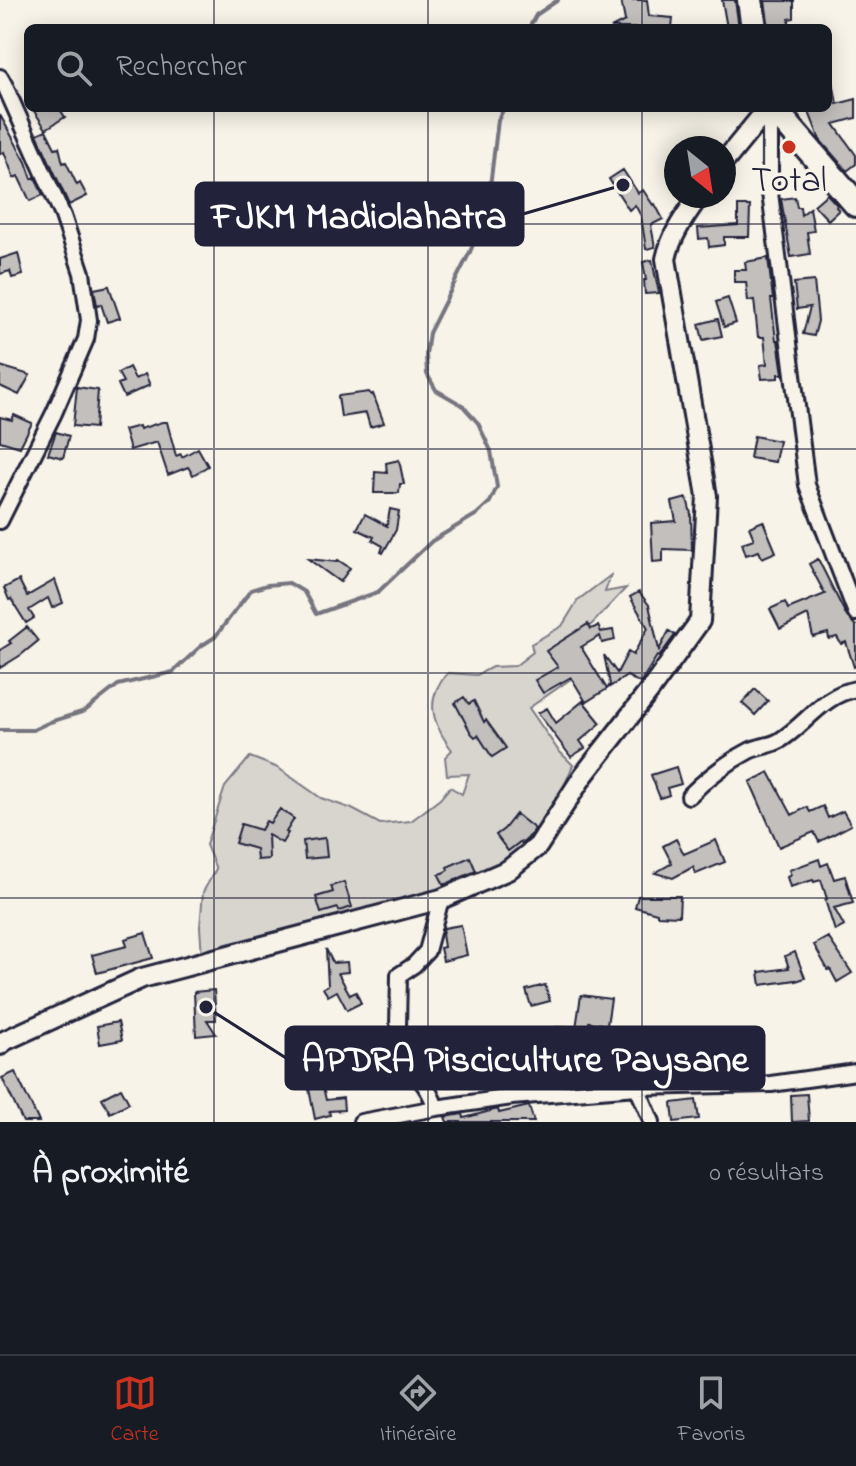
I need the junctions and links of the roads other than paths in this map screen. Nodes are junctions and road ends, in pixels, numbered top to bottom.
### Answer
1 (750, 0) edge
2 (753, 24) edge
3 (0, 77) edge
4 (767, 112) edge
5 (770, 112) edge
6 (774, 112) edge
7 (736, 148) edge
8 (856, 204) edge
9 (690, 208) edge
10 (1, 519) edge
11 (856, 613) edge
12 (856, 689) edge
13 (689, 796) dead end
14 (441, 899) junction
15 (0, 1045) edge
16 (856, 1072) edge
17 (637, 1087) junction
18 (436, 1108) junction
19 (361, 1122) edge
20 (652, 1122) edge

1 - 2 main road
3 - 10 street
4 - 7 street
5 - 11 street
6 - 8 main road
9 - 14 street
12 - 13 street
14 - 15 street
14 - 18 street
16 - 17 street
17 - 18 street
17 - 20 street
18 - 19 street

